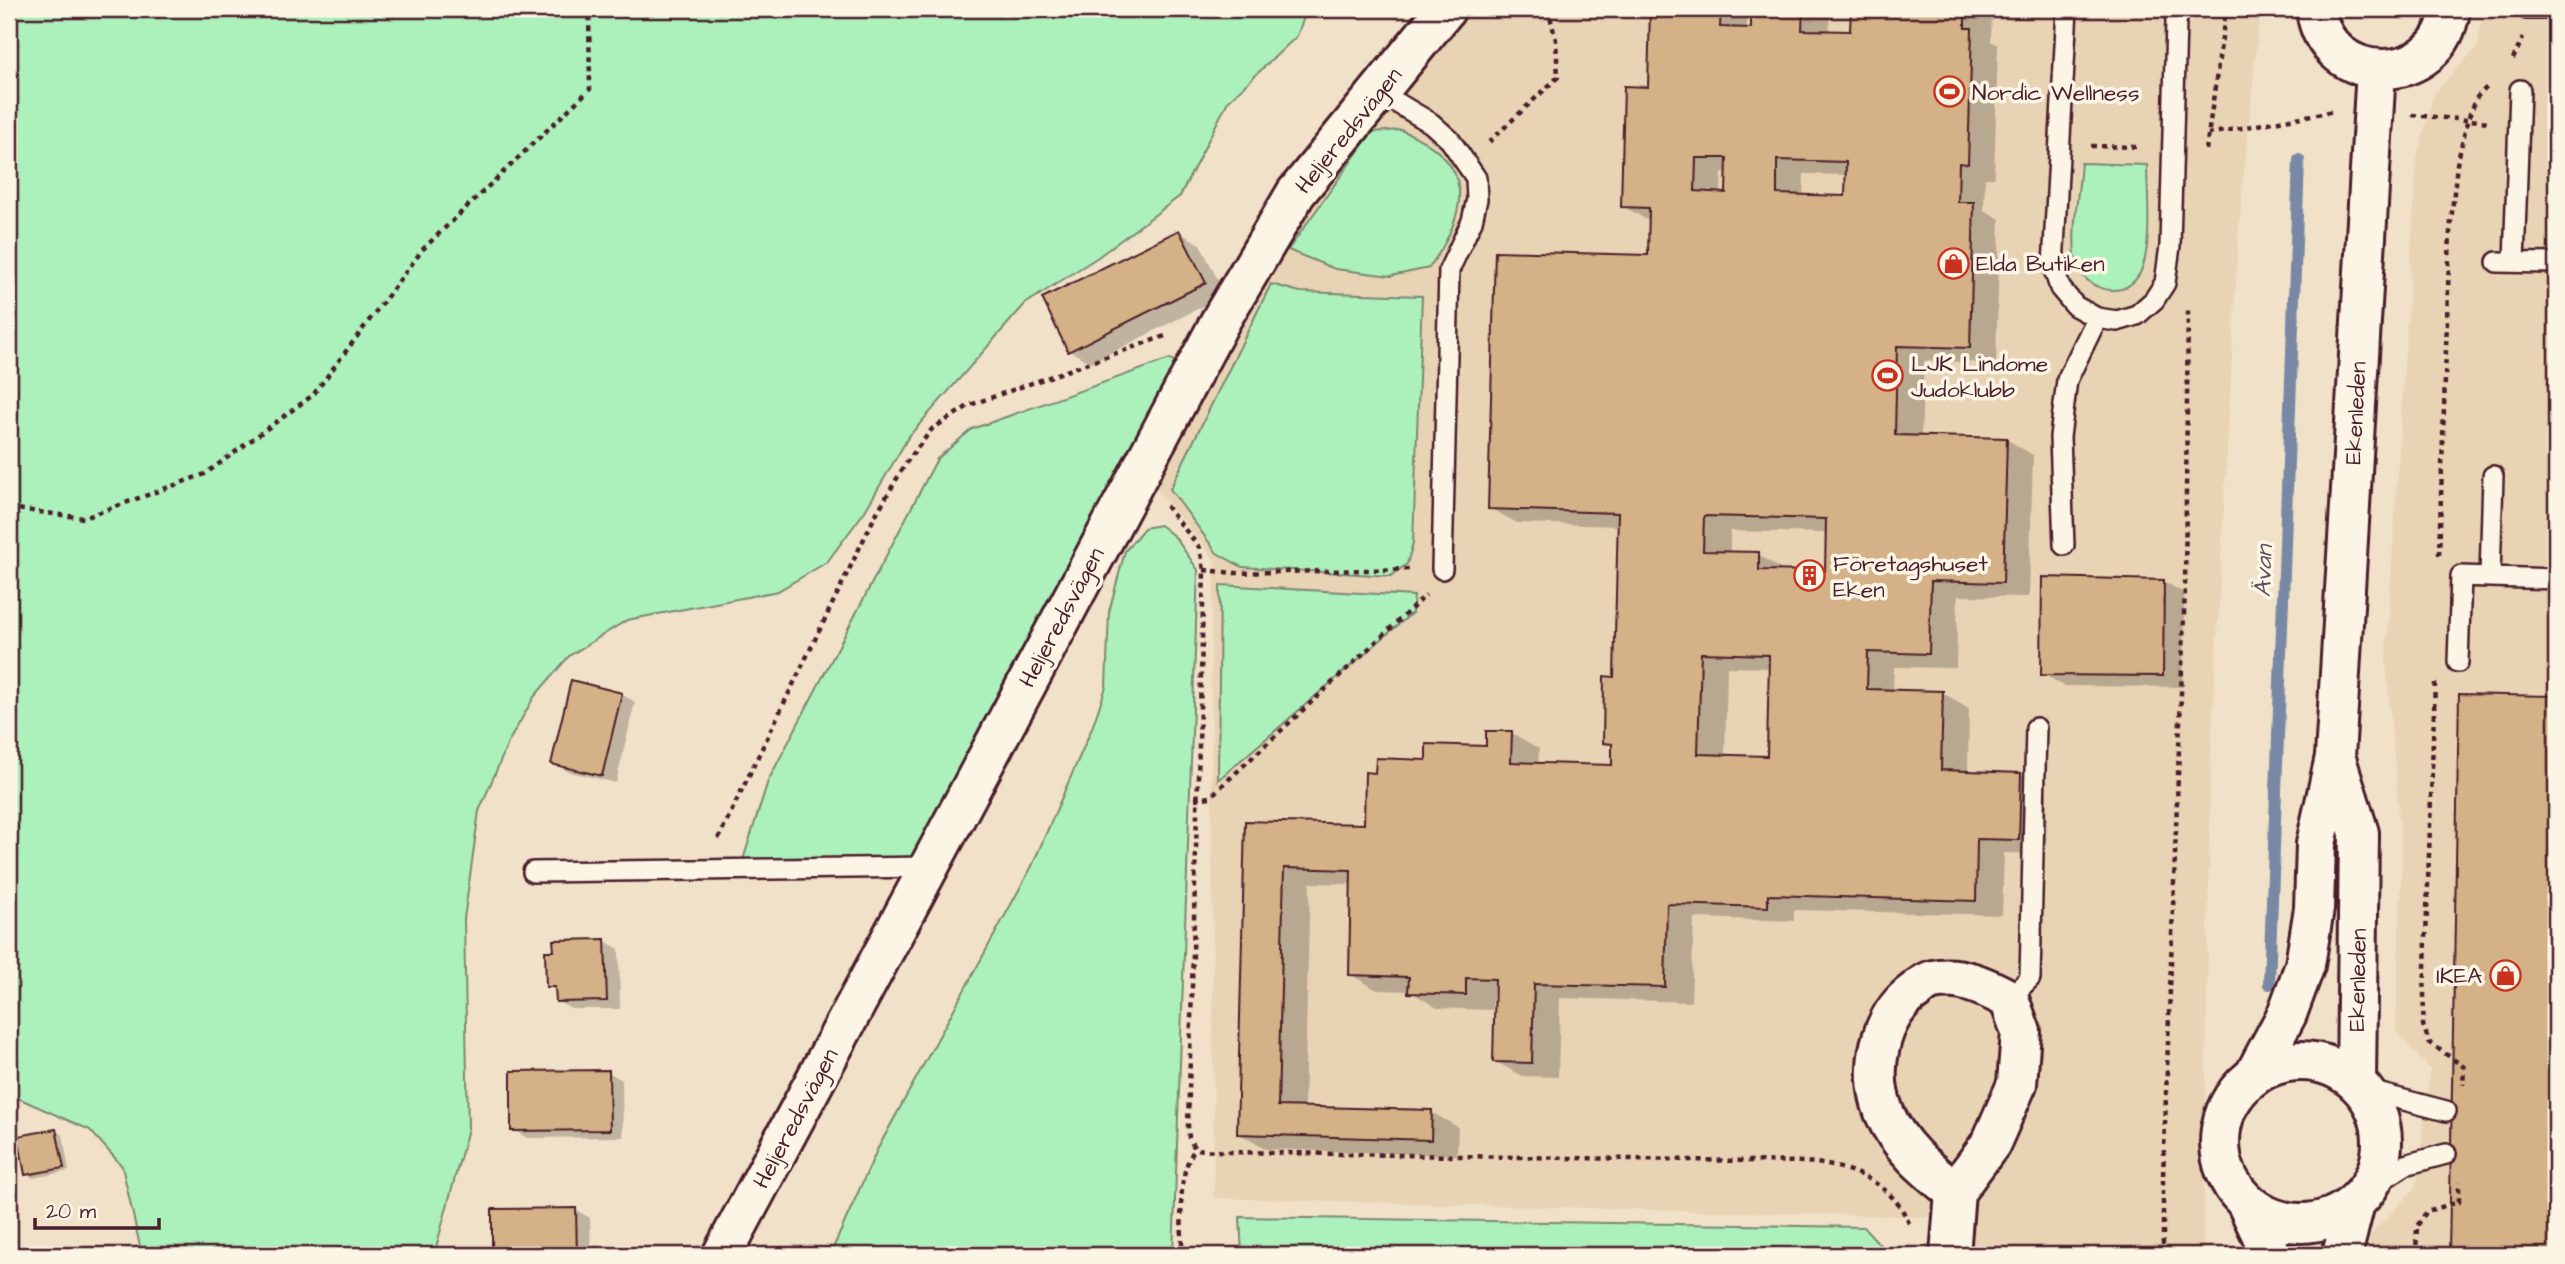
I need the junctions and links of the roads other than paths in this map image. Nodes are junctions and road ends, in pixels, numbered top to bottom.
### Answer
1 (1446, 9) edge
2 (2067, 9) edge
3 (2181, 9) edge
4 (2316, 9) edge
5 (2450, 9) edge
6 (2527, 9) edge
7 (2556, 9) edge
8 (2376, 70) junction
9 (2520, 90) dead end
10 (1377, 91) junction
11 (2556, 263) edge
12 (2097, 318) junction
13 (2493, 475) dead end
14 (2064, 545) dead end
15 (1442, 569) road end
16 (2490, 577) junction
17 (2556, 579) edge
18 (2458, 662) dead end
19 (2036, 728) dead end
20 (2335, 757) junction
21 (929, 867) junction
22 (533, 872) dead end
23 (2009, 999) junction
24 (2254, 1076) junction
25 (2359, 1085) junction
26 (2446, 1111) dead end
27 (2446, 1154) dead end
28 (1955, 1192) junction
29 (2361, 1196) junction
30 (2246, 1202) junction
31 (722, 1255) edge
32 (1950, 1255) edge
33 (2271, 1255) edge
34 (2342, 1255) edge

1 - 10 street, Heljeredsvägen
2 - 12 lane
3 - 12 lane
4 - 8 street
5 - 8 street
6 - 7 lane
8 - 20 street, Ekenleden
9 - 11 lane
10 - 15 lane
10 - 21 street, Heljeredsvägen
12 - 14 lane
13 - 16 lane
16 - 17 lane
16 - 18 lane
19 - 23 lane
20 - 24 street, Ekenleden
20 - 25 street, Ekenleden
21 - 22 lane
21 - 31 street, Heljeredsvägen
23 - 28 street
23 - 28 street
24 - 25 street, Ekenleden
24 - 30 street, Ekenleden
25 - 26 lane
25 - 29 street, Ekenleden
27 - 29 lane
28 - 32 street
29 - 30 street, Ekenleden
29 - 34 street, Ekenleden
30 - 33 street, Ekenleden

